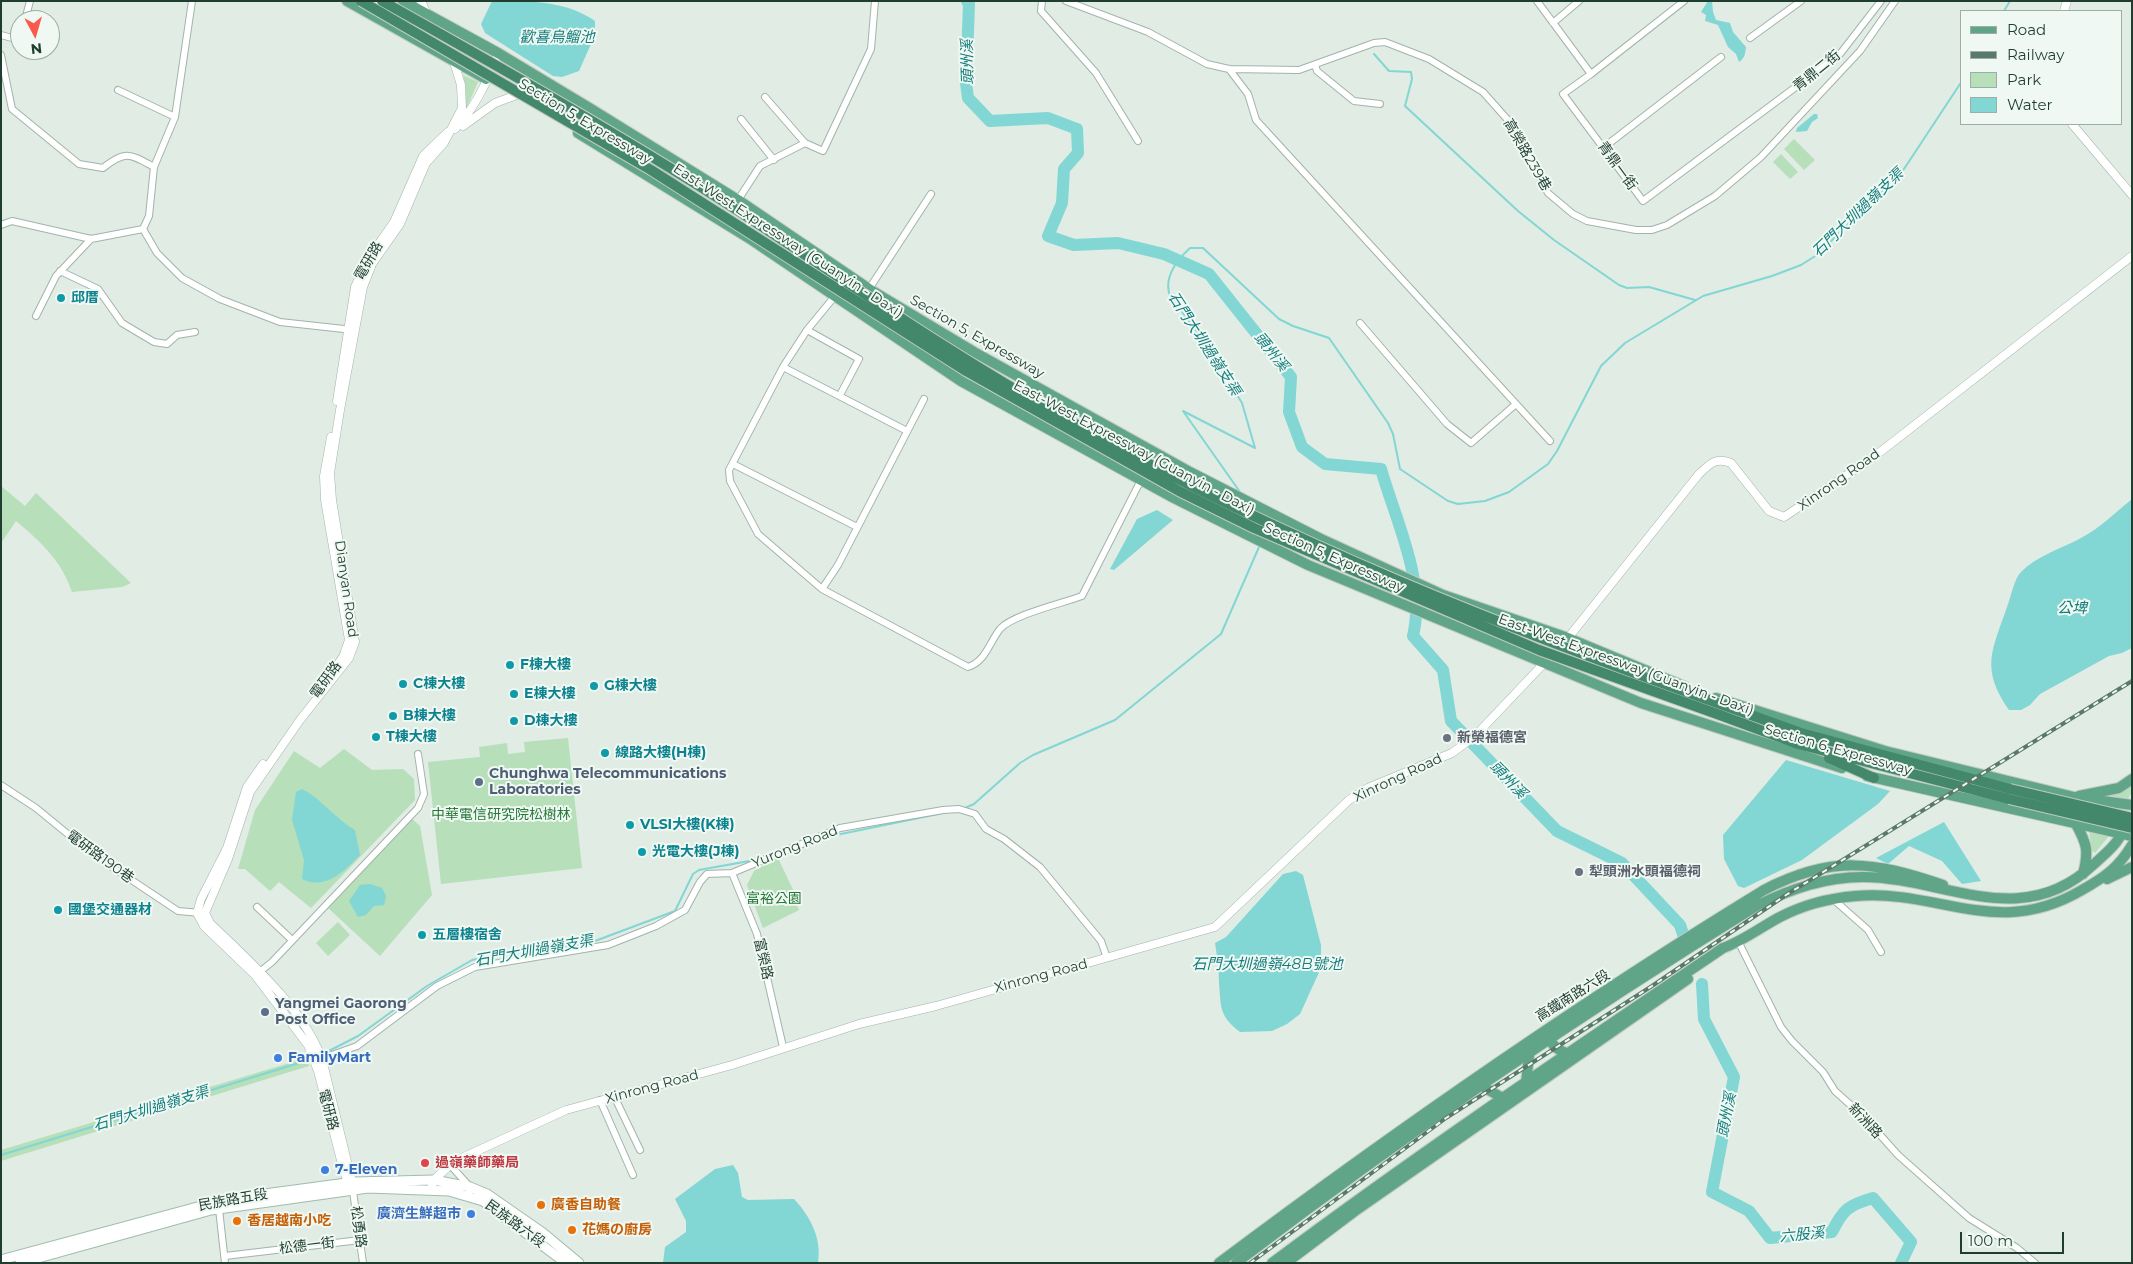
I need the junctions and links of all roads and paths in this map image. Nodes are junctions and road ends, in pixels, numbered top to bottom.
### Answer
1 (192, 1) edge
2 (347, 1) edge
3 (361, 1) edge
4 (382, 1) edge
5 (387, 1) edge
6 (403, 1) edge
7 (421, 1) edge
8 (875, 1) edge
9 (1042, 1) edge
10 (1066, 1) edge
11 (1537, 1) edge
12 (1579, 1) edge
13 (1684, 1) edge
14 (1801, 1) edge
15 (1882, 1) edge
16 (1895, 1) edge
17 (426, 12) junction
18 (379, 19) junction
19 (1553, 23) junction
20 (1750, 38) dead end
21 (498, 53) junction
22 (1, 55) edge
23 (1721, 57) dead end
24 (454, 62) junction
25 (1314, 64) junction
26 (1228, 69) junction
27 (1591, 74) junction
28 (488, 80) junction
29 (118, 90) dead end
30 (514, 96) junction
31 (766, 97) dead end
32 (1780, 100) joint
33 (1380, 104) dead end
34 (175, 118) junction
35 (741, 119) dead end
36 (2073, 125) edge
37 (453, 127) junction
38 (449, 135) junction
39 (1138, 141) dead end
40 (805, 143) junction
41 (1603, 148) junction
42 (774, 160) junction
43 (154, 167) junction
44 (931, 194) dead end
45 (2132, 196) edge
46 (738, 200) junction
47 (1, 225) edge
48 (143, 229) junction
49 (91, 239) junction
50 (2132, 256) edge
51 (60, 271) junction
52 (868, 289) junction
53 (836, 296) junction
54 (36, 316) dead end
55 (1360, 323) dead end
56 (352, 330) junction
57 (807, 330) junction
58 (195, 332) dead end
59 (783, 367) junction
60 (840, 395) junction
61 (924, 399) dead end
62 (1516, 404) junction
63 (907, 431) junction
64 (1550, 441) dead end
65 (733, 464) junction
66 (1141, 480) junction
67 (858, 527) junction
68 (822, 589) junction
69 (1568, 638) junction
70 (1546, 662) junction
71 (1722, 710) junction
72 (1800, 733) junction
73 (1798, 744) junction
74 (1885, 750) junction
75 (418, 754) dead end
76 (1874, 778) junction
77 (2132, 779) edge
78 (1, 785) edge
79 (2010, 794) junction
80 (2074, 797) junction
81 (2132, 807) edge
82 (2132, 818) edge
83 (2076, 824) junction
84 (2132, 828) edge
85 (2127, 835) edge
86 (2132, 845) edge
87 (2132, 867) edge
88 (732, 873) junction
89 (2083, 874) junction
90 (2073, 896) junction
91 (1979, 897) junction
92 (1833, 899) junction
93 (257, 907) dead end
94 (201, 913) junction
95 (292, 940) junction
96 (1736, 943) junction
97 (1881, 952) dead end
98 (1107, 958) junction
99 (258, 973) junction
100 (1550, 1037) junction
101 (1532, 1038) junction
102 (783, 1047) junction
103 (1529, 1051) junction
104 (1566, 1053) junction
105 (321, 1059) junction
106 (1480, 1085) junction
107 (1525, 1086) junction
108 (614, 1096) junction
109 (600, 1100) junction
110 (1505, 1100) junction
111 (640, 1150) dead end
112 (453, 1162) junction
113 (633, 1175) dead end
114 (351, 1185) junction
115 (432, 1185) junction
116 (469, 1191) junction
117 (220, 1209) junction
118 (360, 1240) junction
119 (225, 1259) edge
120 (1, 1260) edge
121 (565, 1260) edge
122 (20, 1263) edge
123 (363, 1263) edge
124 (579, 1263) edge
125 (1219, 1263) edge
126 (1236, 1263) edge
127 (1272, 1263) edge
128 (1286, 1263) edge
129 (2035, 1263) edge

1 - 34 street
2 - 18 main road, Section 5, Expressway
3 - 71 highway, East-West Expressway (Guanyin - Daxi), bridge
4 - 71 highway, East-West Expressway (Guanyin - Daxi), bridge
5 - 18 street
6 - 17 main road, Section 5, Expressway
7 - 17 street
8 - 40 street
9 - 39 street
10 - 26 street, 高榮路239巷
11 - 19 street
12 - 19 street
13 - 27 street
14 - 20 street
15 - 32 street, 青鼎二街
16 - 25 street, 高榮路239巷
17 - 21 main road, Section 5, Expressway
18 - 24 main road, Section 5, Expressway
19 - 27 street
21 - 28 street, Dianyan Road
21 - 46 main road, Section 5, Expressway
22 - 43 street
23 - 41 street
24 - 28 main road, Section 5, Expressway
24 - 37 street, Dianyan Road
25 - 26 street, 高榮路239巷
25 - 33 street
26 - 62 street
27 - 41 street, 青鼎一街
28 - 30 main road, Section 5, Expressway
28 - 38 street, Dianyan Road
29 - 34 street
30 - 38 street
30 - 53 main road, Section 5, Expressway
31 - 40 street
32 - 41 street, 青鼎一街
34 - 43 street
35 - 42 street
36 - 45 street
37 - 38 street, Dianyan Road
37 - 56 street, 電研路
38 - 56 street, Dianyan Road
40 - 42 street
42 - 46 street
43 - 48 street
44 - 52 street
46 - 52 main road, Section 5, Expressway
47 - 49 street
48 - 49 street
48 - 56 street
49 - 51 street
50 - 69 street, Xinrong Road
51 - 54 street
51 - 58 street
52 - 69 main road, Section 5, Expressway
53 - 57 street
53 - 66 main road, Section 5, Expressway
55 - 62 street
56 - 94 street, Dianyan Road
57 - 59 street
57 - 60 street
59 - 60 street
59 - 65 street
60 - 63 street
61 - 63 street
62 - 64 street
63 - 67 street
65 - 67 street
65 - 68 street
66 - 68 street
66 - 70 main road, Section 5, Expressway
67 - 68 street
69 - 70 street, Xinrong Road
69 - 74 main road, Section 6, Expressway
70 - 76 main road, Section 6, Expressway
70 - 98 street, Xinrong Road
71 - 72 highway, East-West Expressway (Guanyin - Daxi)
71 - 73 highway, East-West Expressway (Guanyin - Daxi)
72 - 74 highway
72 - 79 highway, East-West Expressway (Guanyin - Daxi)
73 - 76 highway
73 - 79 highway, East-West Expressway (Guanyin - Daxi)
74 - 80 main road, Section 6, Expressway
75 - 95 street
76 - 83 main road, Section 6, Expressway
77 - 80 main road
78 - 94 street, 電研路190巷
79 - 82 highway, East-West Expressway (Guanyin - Daxi), bridge
79 - 84 highway, East-West Expressway (Guanyin - Daxi), bridge
80 - 81 main road, Section 6, Expressway
81 - 85 main road, 高鐵南路六段
83 - 85 main road, Section 6, Expressway
83 - 89 main road
85 - 89 main road, 高鐵南路六段
86 - 90 main road
87 - 90 main road
88 - 98 street, Yurong Road
88 - 102 street, 富榮路
88 - 105 street, Yurong Road
89 - 91 main road, 高鐵南路六段
90 - 92 main road
91 - 100 main road, 高鐵南路六段
91 - 101 main road, 高鐵南路六段
92 - 96 main road
92 - 97 street
93 - 95 street
94 - 99 street
95 - 99 street
96 - 104 main road
96 - 107 main road
96 - 129 street, 新洲路
98 - 102 street, Xinrong Road
99 - 105 street
99 - 114 street, 電研路
100 - 103 main road, 高鐵南路六段
100 - 104 main road
101 - 103 main road
101 - 125 main road, 高鐵南路六段
102 - 108 street, Xinrong Road
103 - 106 main road, 高鐵南路六段
103 - 107 main road
104 - 107 main road
105 - 114 street
106 - 110 main road
106 - 126 main road, 高鐵南路六段
107 - 110 main road
108 - 109 street, Xinrong Road
108 - 111 street
109 - 112 street, Xinrong Road
109 - 113 street
110 - 127 main road
110 - 128 main road
112 - 115 street, Xinrong Road
112 - 116 street
114 - 115 main road, 民族路五段
114 - 117 main road, 民族路五段
114 - 118 street, 松勇路
114 - 120 main road, 民族路五段
115 - 116 main road, 民族路六段
116 - 121 main road, 民族路六段
117 - 119 street
117 - 122 main road, 民族路五段
118 - 119 street, 松德一街
118 - 123 street, 松勇路
121 - 124 main road, 民族路六段

